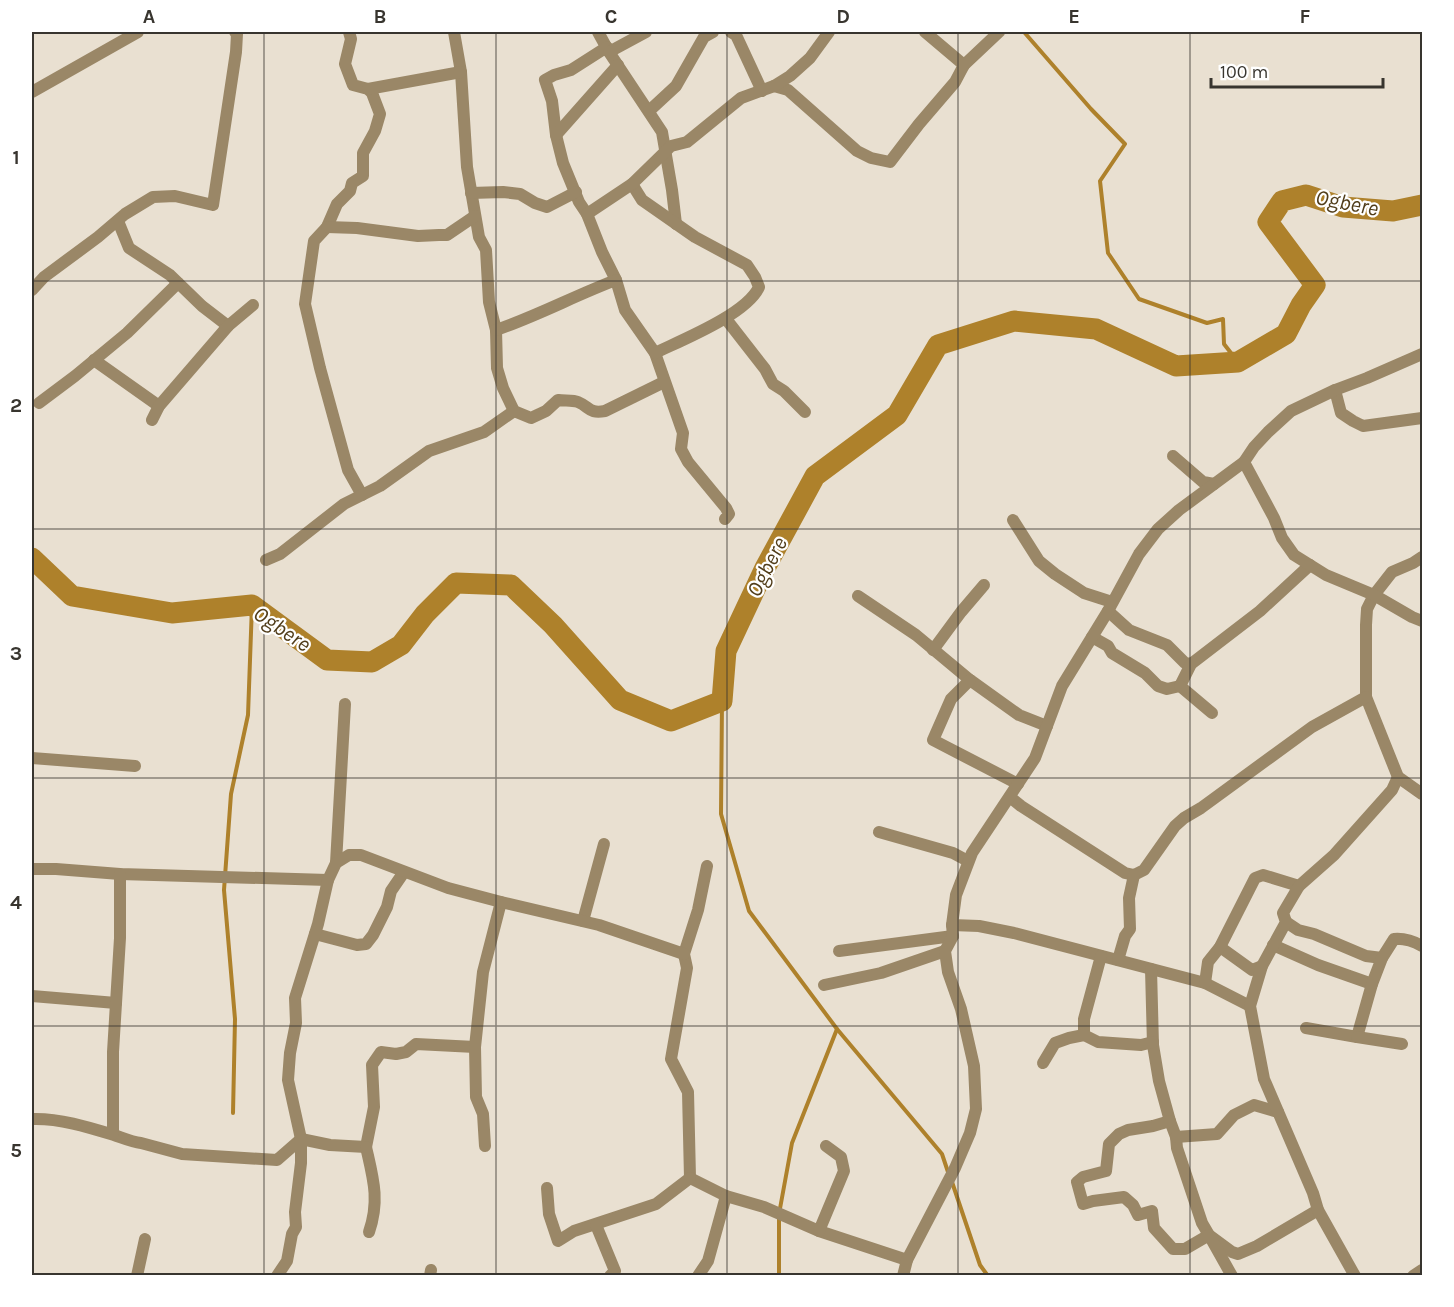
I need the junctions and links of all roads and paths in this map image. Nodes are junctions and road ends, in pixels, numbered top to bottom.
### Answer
1 (138, 32) edge
2 (238, 32) edge
3 (349, 32) edge
4 (454, 32) edge
5 (598, 32) edge
6 (646, 32) edge
7 (713, 32) edge
8 (731, 32) edge
9 (829, 32) edge
10 (925, 32) edge
11 (999, 32) edge
12 (608, 50) junction
13 (618, 65) junction
14 (964, 65) junction
15 (461, 72) junction
16 (774, 86) junction
17 (368, 89) junction
18 (762, 91) junction
19 (32, 92) edge
20 (649, 111) junction
21 (556, 135) junction
22 (666, 151) junction
23 (632, 184) junction
24 (576, 192) junction
25 (471, 193) junction
26 (588, 214) junction
27 (475, 216) junction
28 (117, 221) junction
29 (676, 224) junction
30 (327, 226) junction
31 (616, 280) junction
32 (178, 283) junction
33 (32, 290) edge
34 (253, 305) dead end
35 (726, 319) junction
36 (228, 326) junction
37 (496, 330) junction
38 (655, 353) junction
39 (1422, 354) edge
40 (94, 360) junction
41 (664, 382) junction
42 (1335, 390) junction
43 (39, 402) dead end
44 (159, 406) junction
45 (514, 411) junction
46 (805, 412) dead end
47 (1422, 418) edge
48 (152, 420) dead end
49 (1173, 456) dead end
50 (1244, 462) junction
51 (1214, 484) junction
52 (362, 495) junction
53 (725, 519) dead end
54 (1013, 520) dead end
55 (1422, 557) edge
56 (266, 560) dead end
57 (1310, 565) junction
58 (984, 585) dead end
59 (1374, 595) junction
60 (858, 596) dead end
61 (1110, 607) junction
62 (1422, 621) edge
63 (1092, 637) junction
64 (933, 650) junction
65 (1191, 664) junction
66 (970, 680) junction
67 (1180, 686) junction
68 (1366, 697) junction
69 (345, 704) dead end
70 (1212, 713) dead end
71 (1047, 726) junction
72 (32, 758) edge
73 (135, 766) dead end
74 (1402, 780) junction
75 (1018, 784) junction
76 (1422, 794) edge
77 (1010, 797) junction
78 (879, 832) dead end
79 (604, 843) dead end
80 (968, 861) junction
81 (336, 863) junction
82 (706, 866) dead end
83 (32, 869) edge
84 (404, 872) junction
85 (120, 874) junction
86 (1134, 875) junction
87 (328, 880) junction
88 (1299, 886) junction
89 (501, 902) junction
90 (1285, 917) junction
91 (583, 921) junction
92 (952, 930) junction
93 (315, 933) junction
94 (1273, 945) junction
95 (1422, 946) edge
96 (1220, 947) junction
97 (839, 951) dead end
98 (945, 951) junction
99 (684, 954) junction
100 (1101, 956) junction
101 (1382, 958) junction
102 (1118, 960) junction
103 (1262, 966) junction
104 (1151, 969) junction
105 (1205, 983) junction
106 (1372, 984) junction
107 (824, 985) dead end
108 (32, 996) edge
109 (116, 1003) junction
110 (1250, 1006) junction
111 (1306, 1028) dead end
112 (1084, 1035) junction
113 (1357, 1037) junction
114 (1153, 1042) junction
115 (1402, 1044) dead end
116 (475, 1047) junction
117 (1043, 1063) dead end
118 (1278, 1112) junction
119 (32, 1119) edge
120 (1170, 1121) junction
121 (113, 1134) junction
122 (1176, 1137) junction
123 (301, 1139) junction
124 (485, 1146) dead end
125 (826, 1146) dead end
126 (366, 1147) junction
127 (277, 1160) junction
128 (301, 1163) junction
129 (690, 1178) junction
130 (547, 1188) dead end
131 (726, 1196) junction
132 (1318, 1210) junction
133 (596, 1225) junction
134 (819, 1231) junction
135 (369, 1232) dead end
136 (1209, 1235) junction
137 (145, 1239) dead end
138 (908, 1260) junction
139 (1422, 1270) edge
140 (614, 1274) edge
141 (137, 1275) edge
142 (278, 1275) edge
143 (698, 1275) edge
144 (903, 1275) edge
145 (1232, 1275) edge
146 (1354, 1275) edge
147 (1413, 1275) edge

1 - 19 street
2 - 28 street
3 - 17 street
4 - 15 street
5 - 12 street
6 - 12 street
7 - 20 street
8 - 18 street
9 - 16 street
10 - 14 street
11 - 14 street
12 - 13 street
12 - 21 street
13 - 20 street
13 - 21 street
14 - 16 street
15 - 17 street
15 - 25 street
16 - 18 street
17 - 30 street
18 - 22 street
20 - 22 street
21 - 24 street
22 - 23 street
22 - 29 street
23 - 26 street
23 - 29 street
24 - 25 street
24 - 26 street
25 - 27 street
26 - 31 street
27 - 30 street
27 - 37 street
28 - 32 street
28 - 33 street
29 - 35 street
30 - 52 street
31 - 37 street
31 - 38 street
32 - 36 street
32 - 40 street
34 - 36 street
35 - 38 street
35 - 46 street
36 - 44 street
37 - 45 street
38 - 41 street
39 - 42 street
40 - 43 street
40 - 44 street
41 - 45 street
41 - 53 street
42 - 47 street
42 - 50 street
44 - 48 street
45 - 52 street
49 - 51 street
50 - 51 street
50 - 57 street
51 - 61 street
52 - 56 street
54 - 61 street
55 - 59 street
57 - 59 street
57 - 65 street
58 - 64 street
59 - 62 street
59 - 68 street
60 - 64 street
61 - 63 street
61 - 65 street
63 - 67 street
63 - 71 street
64 - 66 street
65 - 67 street
66 - 71 street
66 - 75 street
67 - 70 street
68 - 74 street
68 - 86 street
69 - 81 street
71 - 75 street
72 - 73 street
74 - 76 street
74 - 88 street
75 - 77 street
77 - 80 street
77 - 86 street
78 - 80 street
79 - 91 street
80 - 92 street
81 - 84 street
81 - 87 street
82 - 99 street
83 - 85 street
84 - 89 street
84 - 93 street
85 - 87 street
85 - 109 street
86 - 102 street
87 - 93 street
88 - 90 street
88 - 96 street
89 - 91 street
89 - 116 street
90 - 94 street
90 - 101 street
91 - 99 street
92 - 97 street
92 - 98 street
92 - 100 street
93 - 123 street
94 - 103 street
94 - 106 street
95 - 101 street
96 - 103 street
96 - 105 street
98 - 107 street
98 - 138 street
99 - 129 street
100 - 102 street
100 - 112 street
101 - 106 street
102 - 104 street
103 - 110 street
104 - 105 street
104 - 114 street
105 - 110 street
106 - 113 street
108 - 109 street
109 - 121 street
110 - 118 street
111 - 113 street
112 - 114 street
112 - 117 street
113 - 115 street
114 - 120 street
116 - 124 street
116 - 126 street
118 - 122 street
118 - 132 street
119 - 121 street
120 - 122 street
120 - 136 street
121 - 127 street
122 - 136 street
123 - 126 street
123 - 127 street
123 - 128 street
125 - 134 street
126 - 135 street
127 - 128 street
128 - 142 street
129 - 131 street
129 - 133 street
130 - 133 street
131 - 134 street
131 - 143 street
132 - 136 street
132 - 146 street
133 - 140 street
134 - 138 street
136 - 145 street
137 - 141 street
138 - 144 street
139 - 147 street

